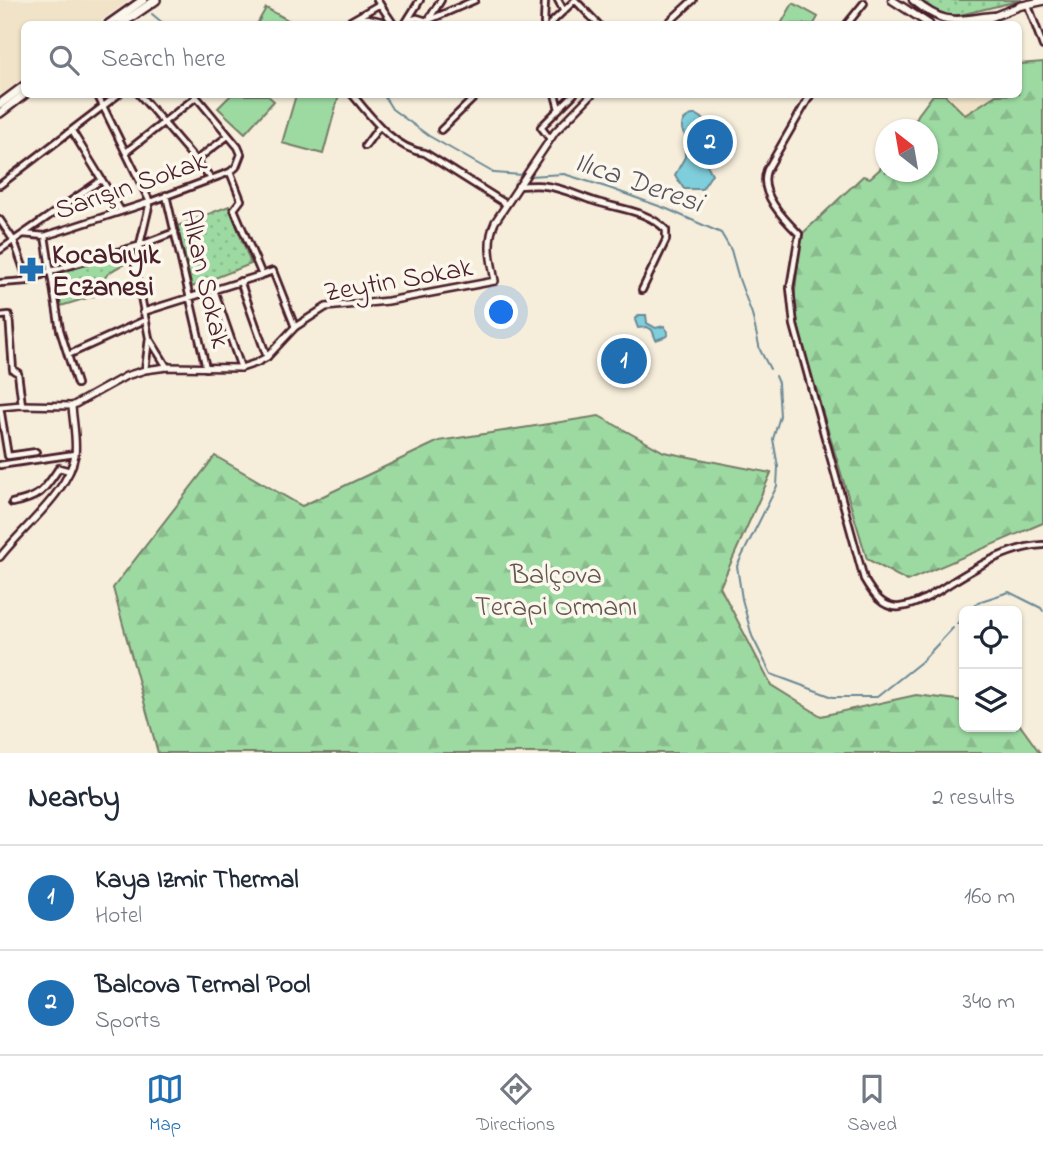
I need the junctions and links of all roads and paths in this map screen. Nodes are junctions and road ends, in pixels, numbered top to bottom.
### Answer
1 (143, 0) edge
2 (156, 0) edge
3 (420, 0) edge
4 (441, 0) edge
5 (475, 0) edge
6 (545, 0) edge
7 (558, 0) edge
8 (575, 0) edge
9 (693, 0) edge
10 (892, 0) edge
11 (914, 0) edge
12 (1043, 1) edge
13 (378, 2) edge
14 (864, 3) dead end
15 (1028, 5) junction
16 (562, 13) junction
17 (993, 16) junction
18 (354, 19) junction
19 (113, 21) edge
20 (133, 21) edge
21 (350, 21) edge
22 (366, 21) edge
23 (392, 21) edge
24 (407, 21) edge
25 (428, 21) edge
26 (431, 21) edge
27 (544, 21) edge
28 (555, 21) edge
29 (595, 21) edge
30 (670, 21) edge
31 (849, 21) edge
32 (924, 21) edge
33 (981, 21) edge
34 (1043, 46) edge
35 (21, 88) edge
36 (21, 97) edge
37 (99, 98) edge
38 (114, 98) edge
39 (142, 98) edge
40 (193, 98) edge
41 (197, 98) edge
42 (355, 98) edge
43 (474, 98) edge
44 (556, 98) edge
45 (570, 98) edge
46 (588, 98) edge
47 (809, 98) edge
48 (0, 104) edge
49 (104, 107) junction
50 (559, 109) junction
51 (0, 113) edge
52 (163, 122) junction
53 (379, 127) junction
54 (441, 130) dead end
55 (72, 131) junction
56 (228, 136) junction
57 (550, 139) junction
58 (365, 146) dead end
59 (126, 152) junction
60 (196, 160) junction
61 (230, 172) junction
62 (211, 178) junction
63 (101, 180) junction
64 (0, 185) edge
65 (519, 185) junction
66 (166, 195) junction
67 (150, 202) junction
68 (506, 204) junction
69 (121, 211) junction
70 (0, 220) edge
71 (175, 232) junction
72 (23, 234) junction
73 (45, 236) junction
74 (14, 241) junction
75 (138, 246) junction
76 (0, 250) edge
77 (51, 271) junction
78 (262, 275) junction
79 (28, 281) junction
80 (240, 281) junction
81 (0, 283) edge
82 (214, 290) junction
83 (642, 290) dead end
84 (190, 297) junction
85 (144, 312) junction
86 (0, 316) edge
87 (145, 320) junction
88 (295, 327) junction
89 (149, 338) junction
90 (68, 355) junction
91 (267, 357) junction
92 (167, 367) junction
93 (241, 368) junction
94 (206, 369) junction
95 (145, 370) junction
96 (77, 384) dead end
97 (22, 405) junction
98 (72, 406) junction
99 (0, 407) edge
100 (36, 452) dead end
101 (75, 454) junction
102 (0, 465) edge
103 (70, 471) junction
104 (12, 503) dead end
105 (1043, 545) edge
106 (0, 557) edge

1 - 19 main road
2 - 20 main road
3 - 24 street
4 - 25 street
5 - 26 street
6 - 27 street
7 - 16 street
8 - 16 street
8 - 29 street
9 - 30 street
10 - 32 main road
11 - 17 main road
12 - 15 main road
13 - 18 street
13 - 23 street
14 - 31 street
15 - 17 main road
15 - 34 street
16 - 28 street
17 - 33 main road
18 - 21 street
18 - 22 street
35 - 48 main road
36 - 51 main road
37 - 49 street
38 - 49 street
39 - 52 street
40 - 52 street
41 - 56 street
42 - 53 street
43 - 54 street
44 - 50 street
45 - 50 street
46 - 57 street
47 - 105 street
49 - 55 street
49 - 59 street
50 - 57 street
52 - 59 street
52 - 60 street
53 - 58 street
53 - 68 street
55 - 63 street
55 - 64 street
56 - 60 street
56 - 61 street
57 - 65 street
59 - 67 street
60 - 62 street
61 - 62 street, Sarışın Sokak
61 - 78 street
62 - 66 street, Sarışın Sokak
63 - 69 street
63 - 72 street
65 - 68 street
65 - 83 street
66 - 67 street, Sarışın Sokak
66 - 71 street, Alkan Sokak
67 - 69 street, Sarışın Sokak
67 - 75 street
68 - 88 street, Zeytin Sokak
69 - 73 street, Sarışın Sokak
70 - 74 street
71 - 75 street
71 - 84 street, Alkan Sokak
72 - 73 street
72 - 74 street
73 - 77 street
74 - 76 street
74 - 79 street
75 - 77 street
75 - 85 street
77 - 79 street
77 - 90 street
78 - 80 street
78 - 88 street
79 - 81 street
80 - 82 street
80 - 91 street
82 - 84 street
82 - 93 street
84 - 85 street
84 - 94 street, Alkan Sokak
85 - 87 street
86 - 97 street
87 - 89 street
87 - 90 street
88 - 91 street, Zeytin Sokak
89 - 92 street
89 - 95 street
90 - 96 street
91 - 93 street, Zeytin Sokak
92 - 94 street, Zeytin Sokak
92 - 95 street, Zeytin Sokak
93 - 94 street, Zeytin Sokak
95 - 98 street, Zeytin Sokak
97 - 98 street
97 - 99 street
98 - 101 street
99 - 100 street
101 - 102 street
101 - 103 street
103 - 104 street
103 - 106 street

